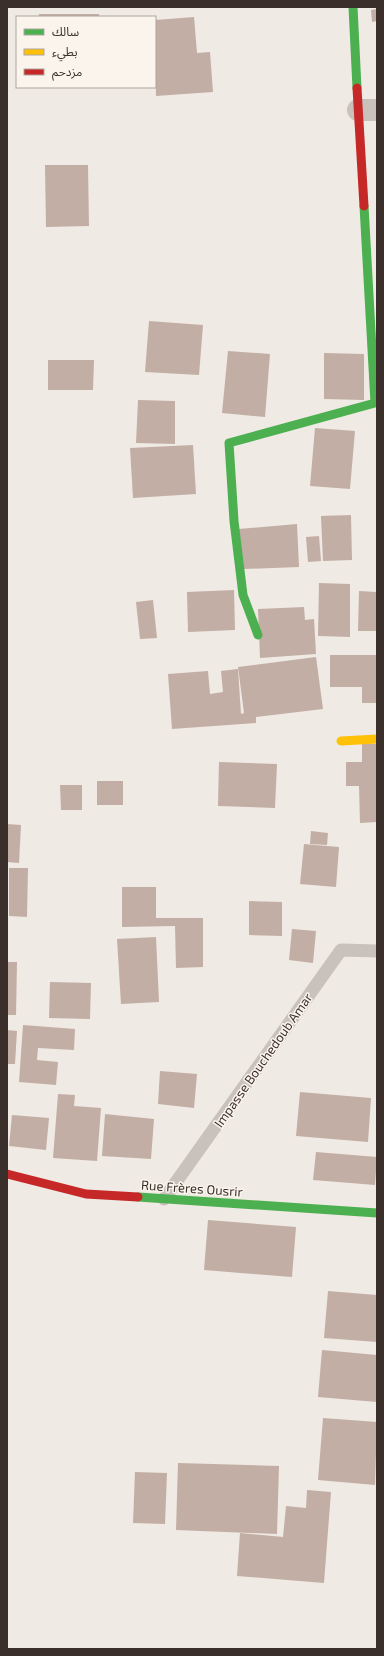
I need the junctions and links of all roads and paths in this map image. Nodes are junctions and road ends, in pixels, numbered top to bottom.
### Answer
1 (352, 7) edge
2 (368, 110) edge
3 (258, 635) dead end
4 (377, 739) edge
5 (341, 741) dead end
6 (377, 951) edge
7 (7, 1174) edge
8 (164, 1199) junction
9 (377, 1213) edge

1 - 2 street
2 - 3 street
4 - 5 street
6 - 8 lane, Impasse Bouchedoub Amar
7 - 8 street, Rue Frères Ousrir
8 - 9 street, Rue Frères Ousrir

